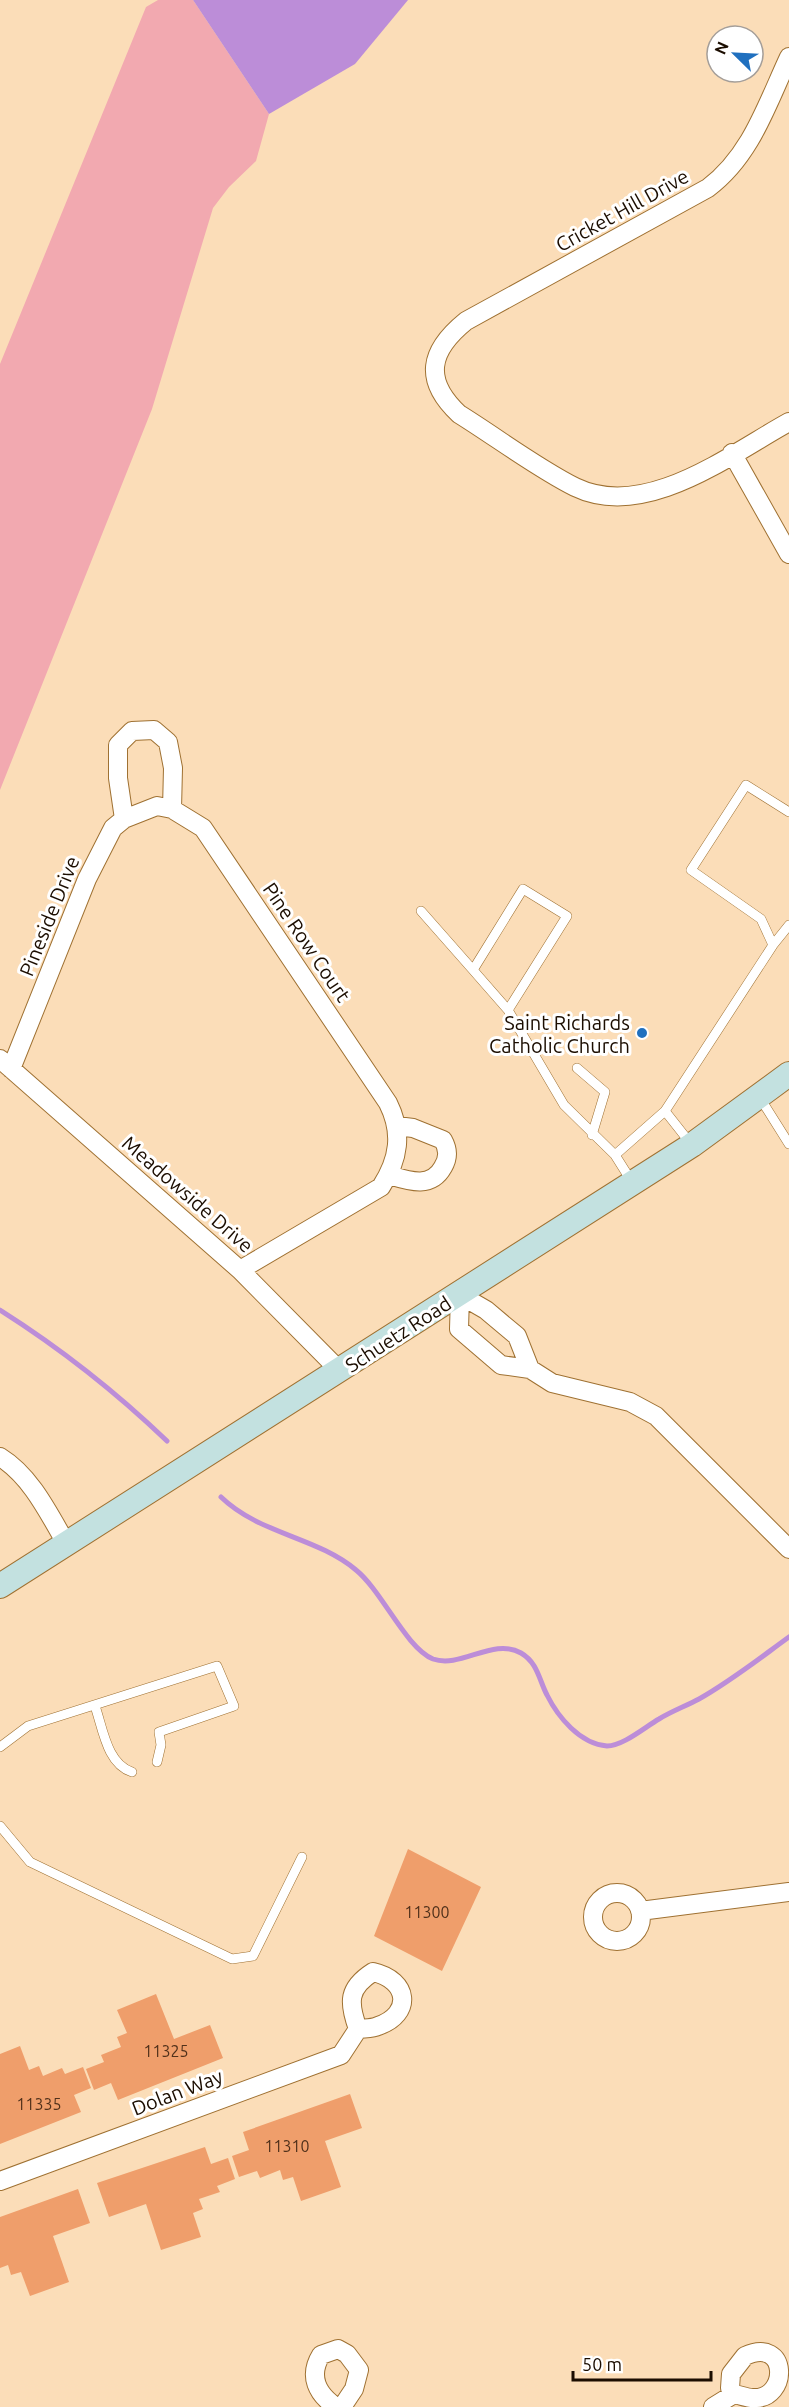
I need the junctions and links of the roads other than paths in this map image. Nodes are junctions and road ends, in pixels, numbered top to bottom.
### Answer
1 (789, 57) edge
2 (789, 422) edge
3 (732, 453) junction
4 (789, 554) edge
5 (165, 808) junction
6 (789, 812) edge
7 (124, 819) junction
8 (421, 910) dead end
9 (789, 925) edge
10 (773, 945) junction
11 (473, 970) junction
12 (508, 1010) junction
13 (6, 1064) edge
14 (577, 1068) dead end
15 (789, 1074) edge
16 (760, 1097) junction
17 (664, 1111) junction
18 (397, 1126) junction
19 (592, 1135) junction
20 (789, 1144) edge
21 (692, 1145) junction
22 (615, 1155) junction
23 (388, 1175) junction
24 (632, 1182) junction
25 (240, 1270) junction
26 (460, 1295) junction
27 (530, 1369) junction
28 (340, 1371) junction
29 (0, 1457) edge
30 (67, 1545) junction
31 (789, 1549) edge
32 (0, 1586) edge
33 (94, 1706) junction
34 (0, 1747) edge
35 (157, 1762) dead end
36 (132, 1772) dead end
37 (0, 1826) edge
38 (302, 1857) dead end
39 (789, 1892) edge
40 (640, 1911) dead end
41 (358, 2029) dead end
42 (0, 2181) edge
43 (734, 2394) dead end
44 (336, 2407) edge
45 (342, 2407) edge
46 (713, 2407) edge

1 - 3 street, Cricket Hill Drive
2 - 3 street
3 - 4 street
5 - 7 street, Pineside Drive
5 - 7 street
5 - 18 street, Pine Row Court
6 - 10 lane
7 - 13 street, Pineside Drive
8 - 11 lane
9 - 10 lane
10 - 17 lane
11 - 12 lane
11 - 12 lane
12 - 19 lane
13 - 25 street, Meadowside Drive
14 - 19 lane
15 - 16 main road, Schuetz Road
16 - 20 lane
16 - 21 main road, Schuetz Road
17 - 21 lane
17 - 22 lane
18 - 23 street, Pine Row Court
18 - 23 street
19 - 22 lane
21 - 24 main road, Schuetz Road
22 - 24 lane
23 - 25 street, Pine Row Court
24 - 26 main road, Schuetz Road
25 - 28 street, Meadowside Drive
26 - 27 street
26 - 27 street
26 - 28 main road, Schuetz Road
27 - 31 street
28 - 30 main road, Schuetz Road
29 - 30 street
30 - 32 main road, Schuetz Road
33 - 34 lane
33 - 35 lane
33 - 36 lane
37 - 38 lane
39 - 40 street
41 - 42 street, Dolan Way
43 - 46 street
44 - 45 street

